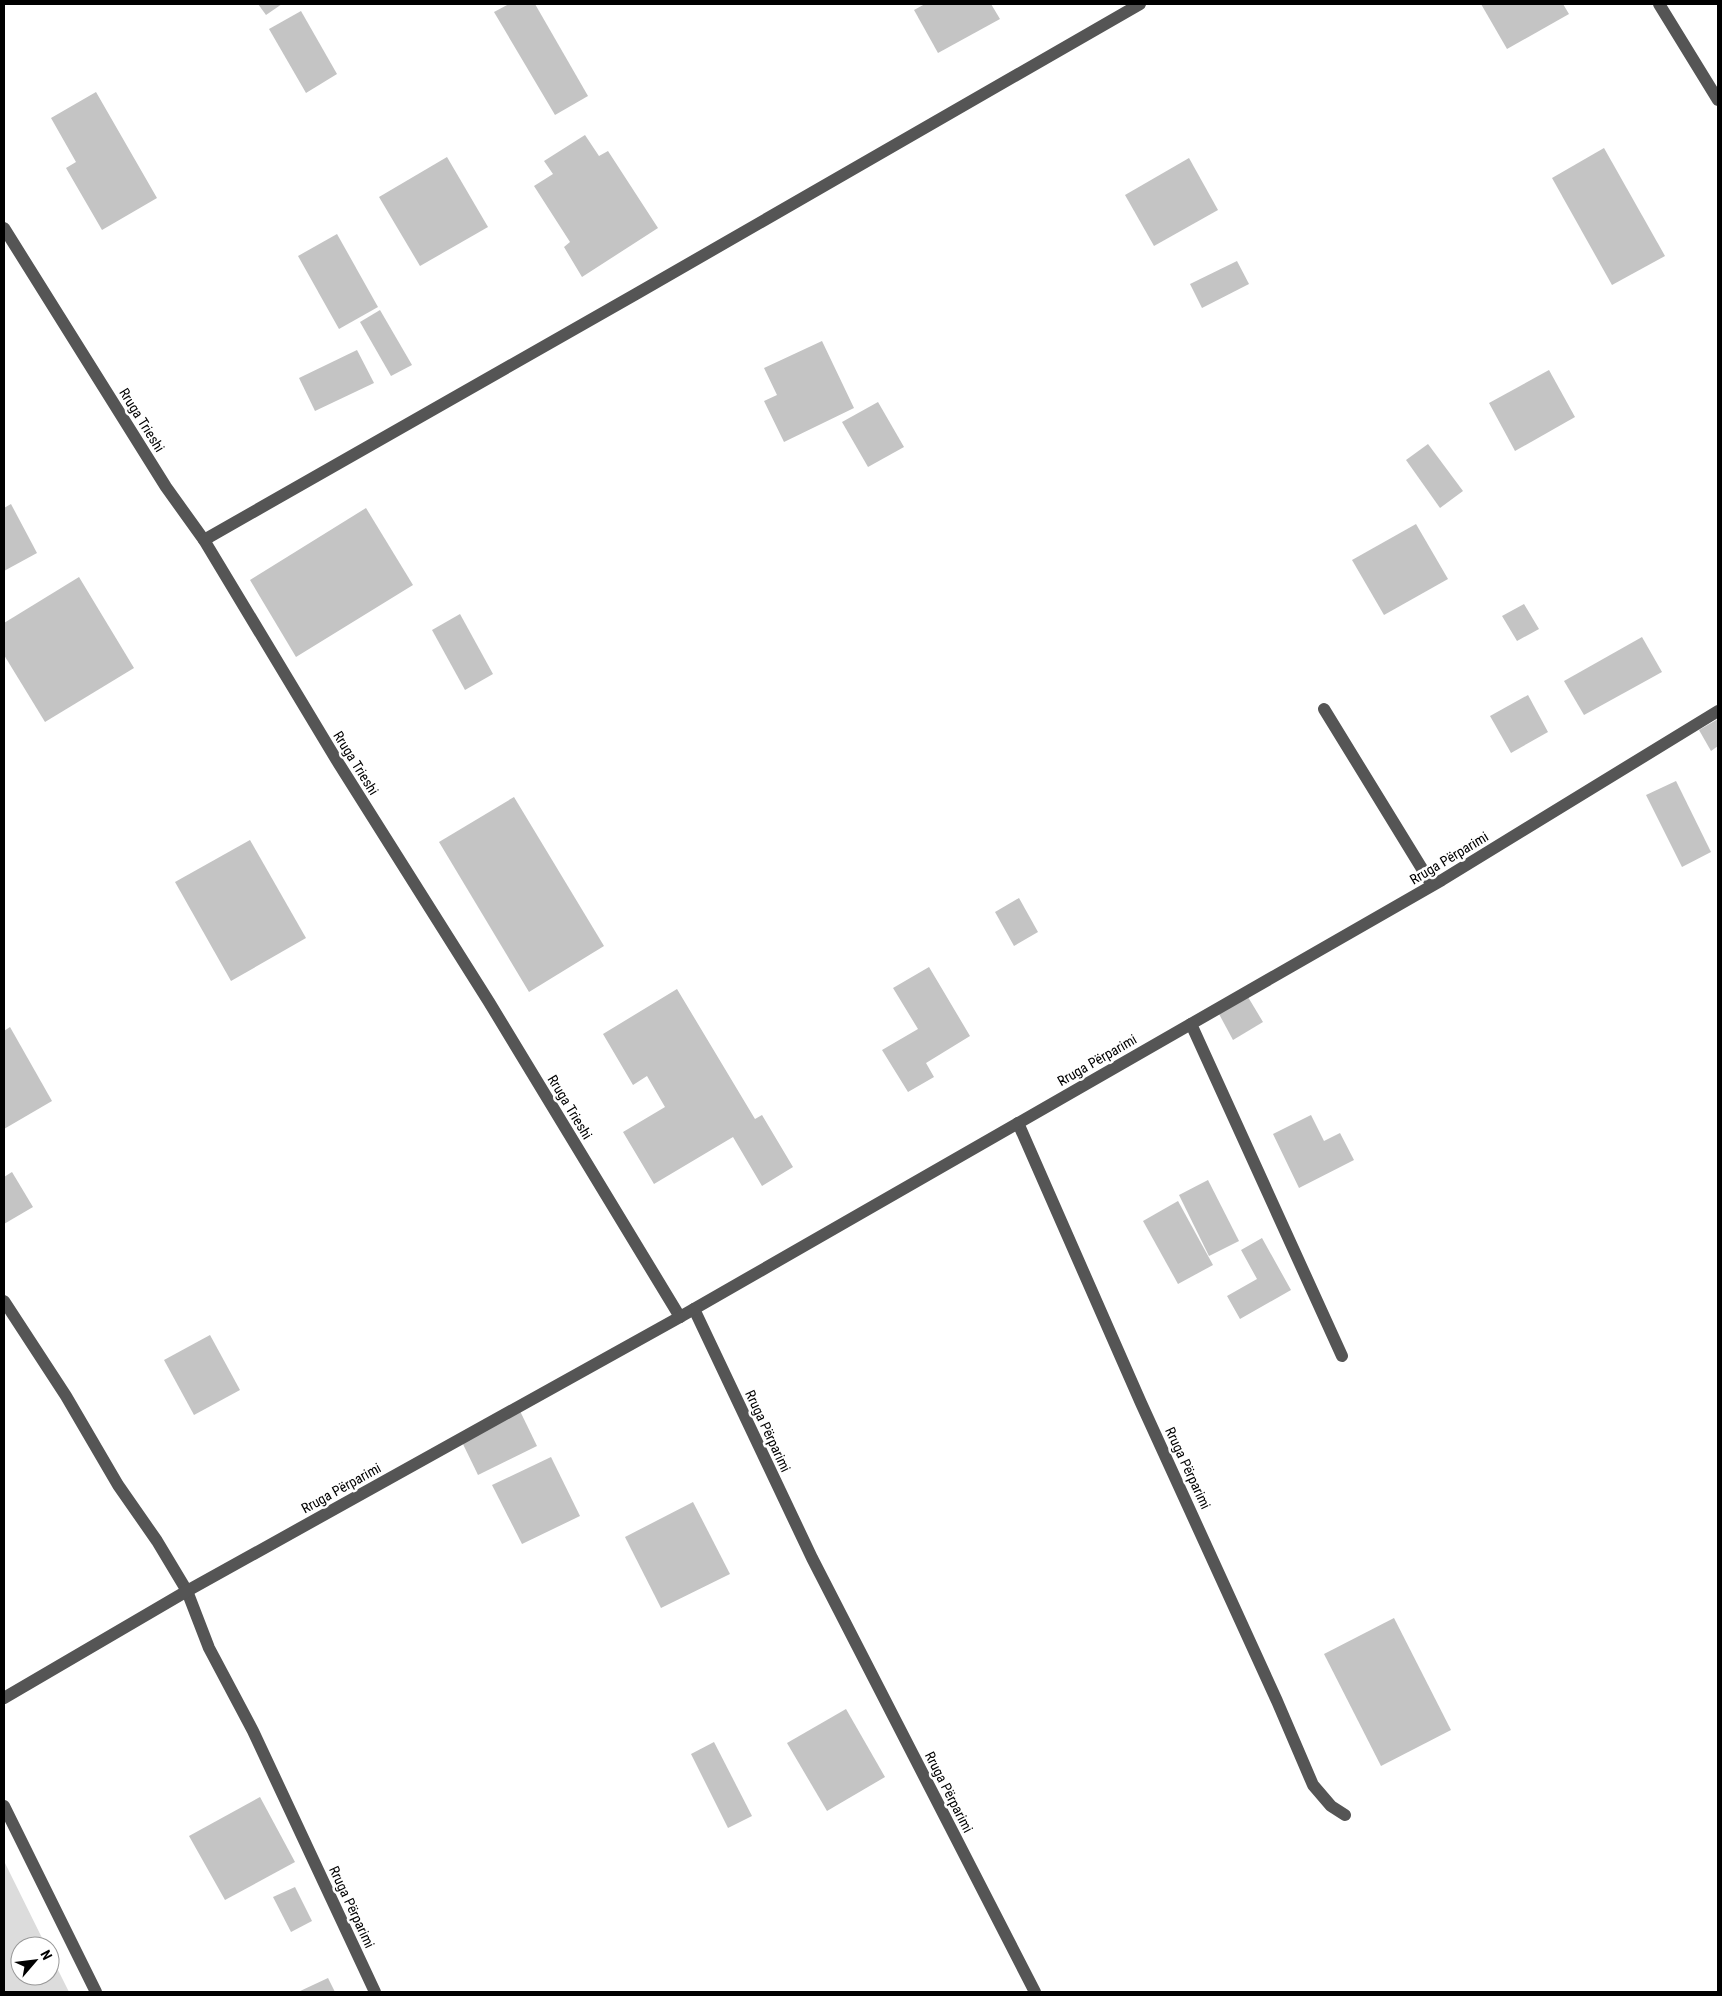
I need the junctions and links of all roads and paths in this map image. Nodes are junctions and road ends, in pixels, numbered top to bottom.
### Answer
1 (1140, 4) edge
2 (1659, 4) edge
3 (1718, 100) edge
4 (4, 228) edge
5 (204, 540) junction
6 (1324, 709) dead end
7 (1718, 711) edge
8 (1432, 885) junction
9 (1191, 1024) junction
10 (1018, 1123) junction
11 (4, 1301) edge
12 (694, 1309) junction
13 (680, 1317) junction
14 (1342, 1356) dead end
15 (187, 1591) junction
16 (4, 1698) edge
17 (4, 1806) edge
18 (1345, 1815) dead end
19 (96, 1992) edge
20 (375, 1992) edge
21 (1035, 1992) edge

1 - 5 street
2 - 3 street
4 - 5 street, Rruga Trieshi
5 - 13 street, Rruga Trieshi
6 - 8 street
7 - 8 street, Rruga Përparimi
8 - 9 street, Rruga Përparimi
9 - 10 street, Rruga Përparimi
9 - 14 street
10 - 12 street, Rruga Përparimi
10 - 18 street, Rruga Përparimi
11 - 15 street
12 - 13 street, Rruga Përparimi
12 - 21 street, Rruga Përparimi
13 - 15 street, Rruga Përparimi
15 - 16 street, Rruga Përparimi
15 - 20 street, Rruga Përparimi
17 - 19 street

